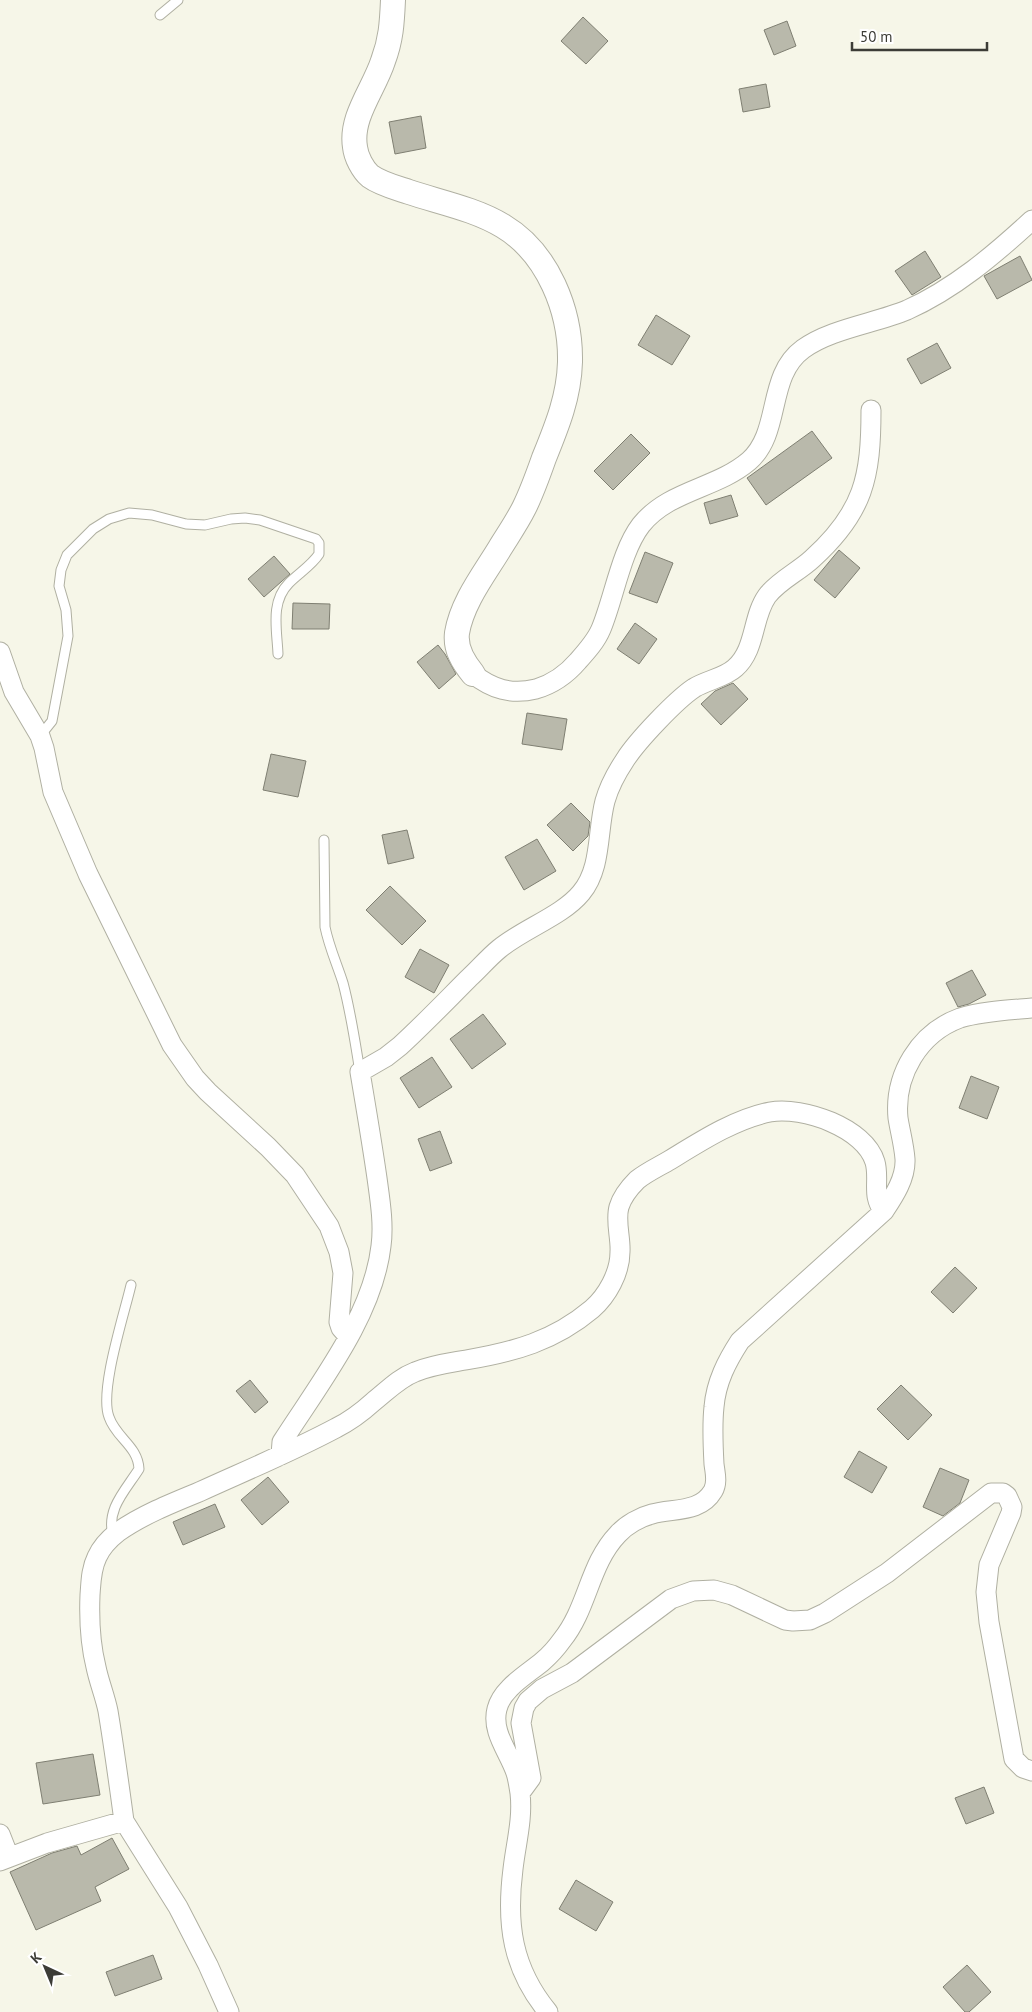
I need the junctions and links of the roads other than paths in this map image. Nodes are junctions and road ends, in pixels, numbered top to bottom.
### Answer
1 (178, 0) edge
2 (393, 0) edge
3 (160, 15) dead end
4 (1032, 220) edge
5 (871, 410) dead end
6 (0, 652) edge
7 (278, 654) dead end
8 (473, 674) joint
9 (40, 736) junction
10 (324, 840) dead end
11 (1032, 1008) edge
12 (360, 1072) junction
13 (884, 1211) junction
14 (131, 1285) dead end
15 (348, 1336) junction
16 (281, 1456) junction
17 (113, 1536) junction
18 (1032, 1771) edge
19 (520, 1793) junction
20 (124, 1821) junction
21 (0, 1834) edge
22 (4, 1859) edge
23 (229, 2012) edge
24 (548, 2012) edge

1 - 3 lane
2 - 8 street
4 - 8 street
5 - 12 street
6 - 9 street
7 - 9 lane
9 - 15 street
10 - 12 lane
11 - 13 street
12 - 15 street
13 - 16 street
13 - 19 street
14 - 17 lane
15 - 16 street
16 - 17 street
17 - 20 street
18 - 19 street
19 - 24 street
20 - 22 street
20 - 23 street
21 - 22 street

